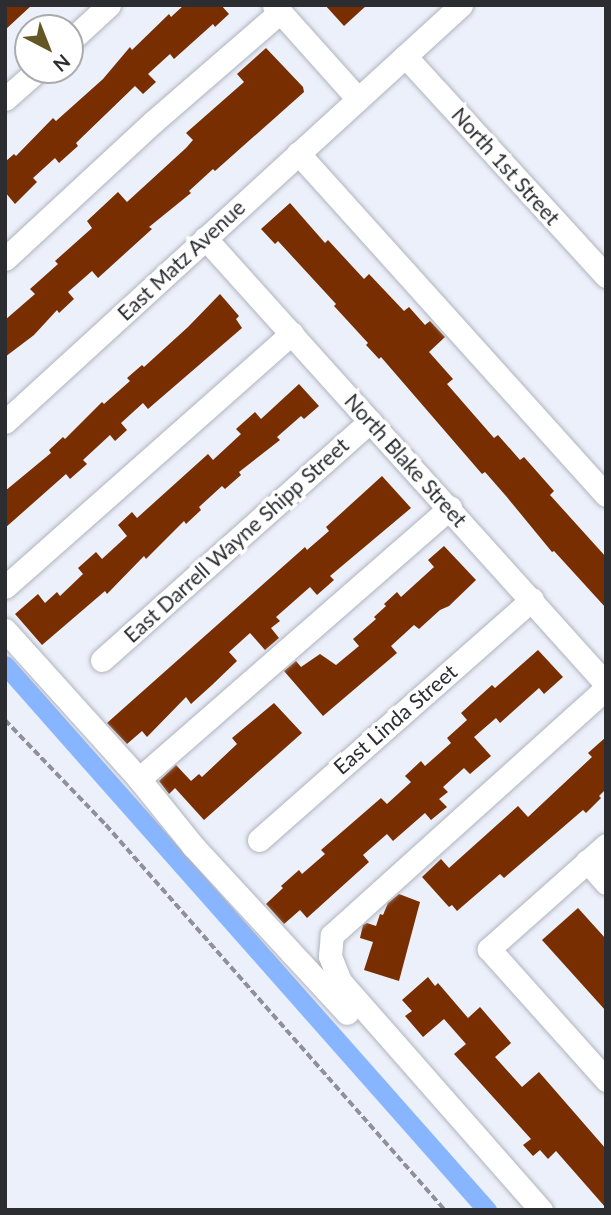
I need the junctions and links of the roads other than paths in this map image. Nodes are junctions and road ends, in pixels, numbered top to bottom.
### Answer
1 (109, 5) edge
2 (461, 5) edge
3 (277, 9) edge
4 (84, 28) edge
5 (405, 56) junction
6 (22, 84) edge
7 (5, 99) edge
8 (358, 99) junction
9 (299, 153) junction
10 (205, 238) junction
11 (5, 259) edge
12 (606, 276) edge
13 (292, 333) junction
14 (370, 421) junction
15 (5, 422) edge
16 (606, 495) edge
17 (450, 508) junction
18 (5, 587) edge
19 (532, 599) junction
20 (5, 630) edge
21 (102, 660) dead end
22 (606, 686) edge
23 (139, 779) junction
24 (259, 840) dead end
25 (606, 845) edge
26 (587, 861) junction
27 (606, 883) edge
28 (381, 1028) junction
29 (606, 1080) edge
30 (541, 1210) edge

1 - 4 street
2 - 5 street, East Matz Avenue
3 - 8 street
3 - 11 street
5 - 8 street, East Matz Avenue
5 - 12 street, North 1st Street
6 - 7 street
8 - 9 street, East Matz Avenue
9 - 10 street, East Matz Avenue
9 - 16 street
10 - 13 street, North Blake Street
10 - 15 street, East Matz Avenue
13 - 14 street, North Blake Street
13 - 18 street
14 - 17 street, North Blake Street
14 - 21 street, East Darrell Wayne Shipp Street
17 - 19 street, North Blake Street
17 - 23 street
19 - 22 street, North Blake Street
19 - 24 street, East Linda Street
20 - 23 street
22 - 28 street
23 - 28 street
25 - 26 street
26 - 27 street
26 - 29 street
28 - 30 street

